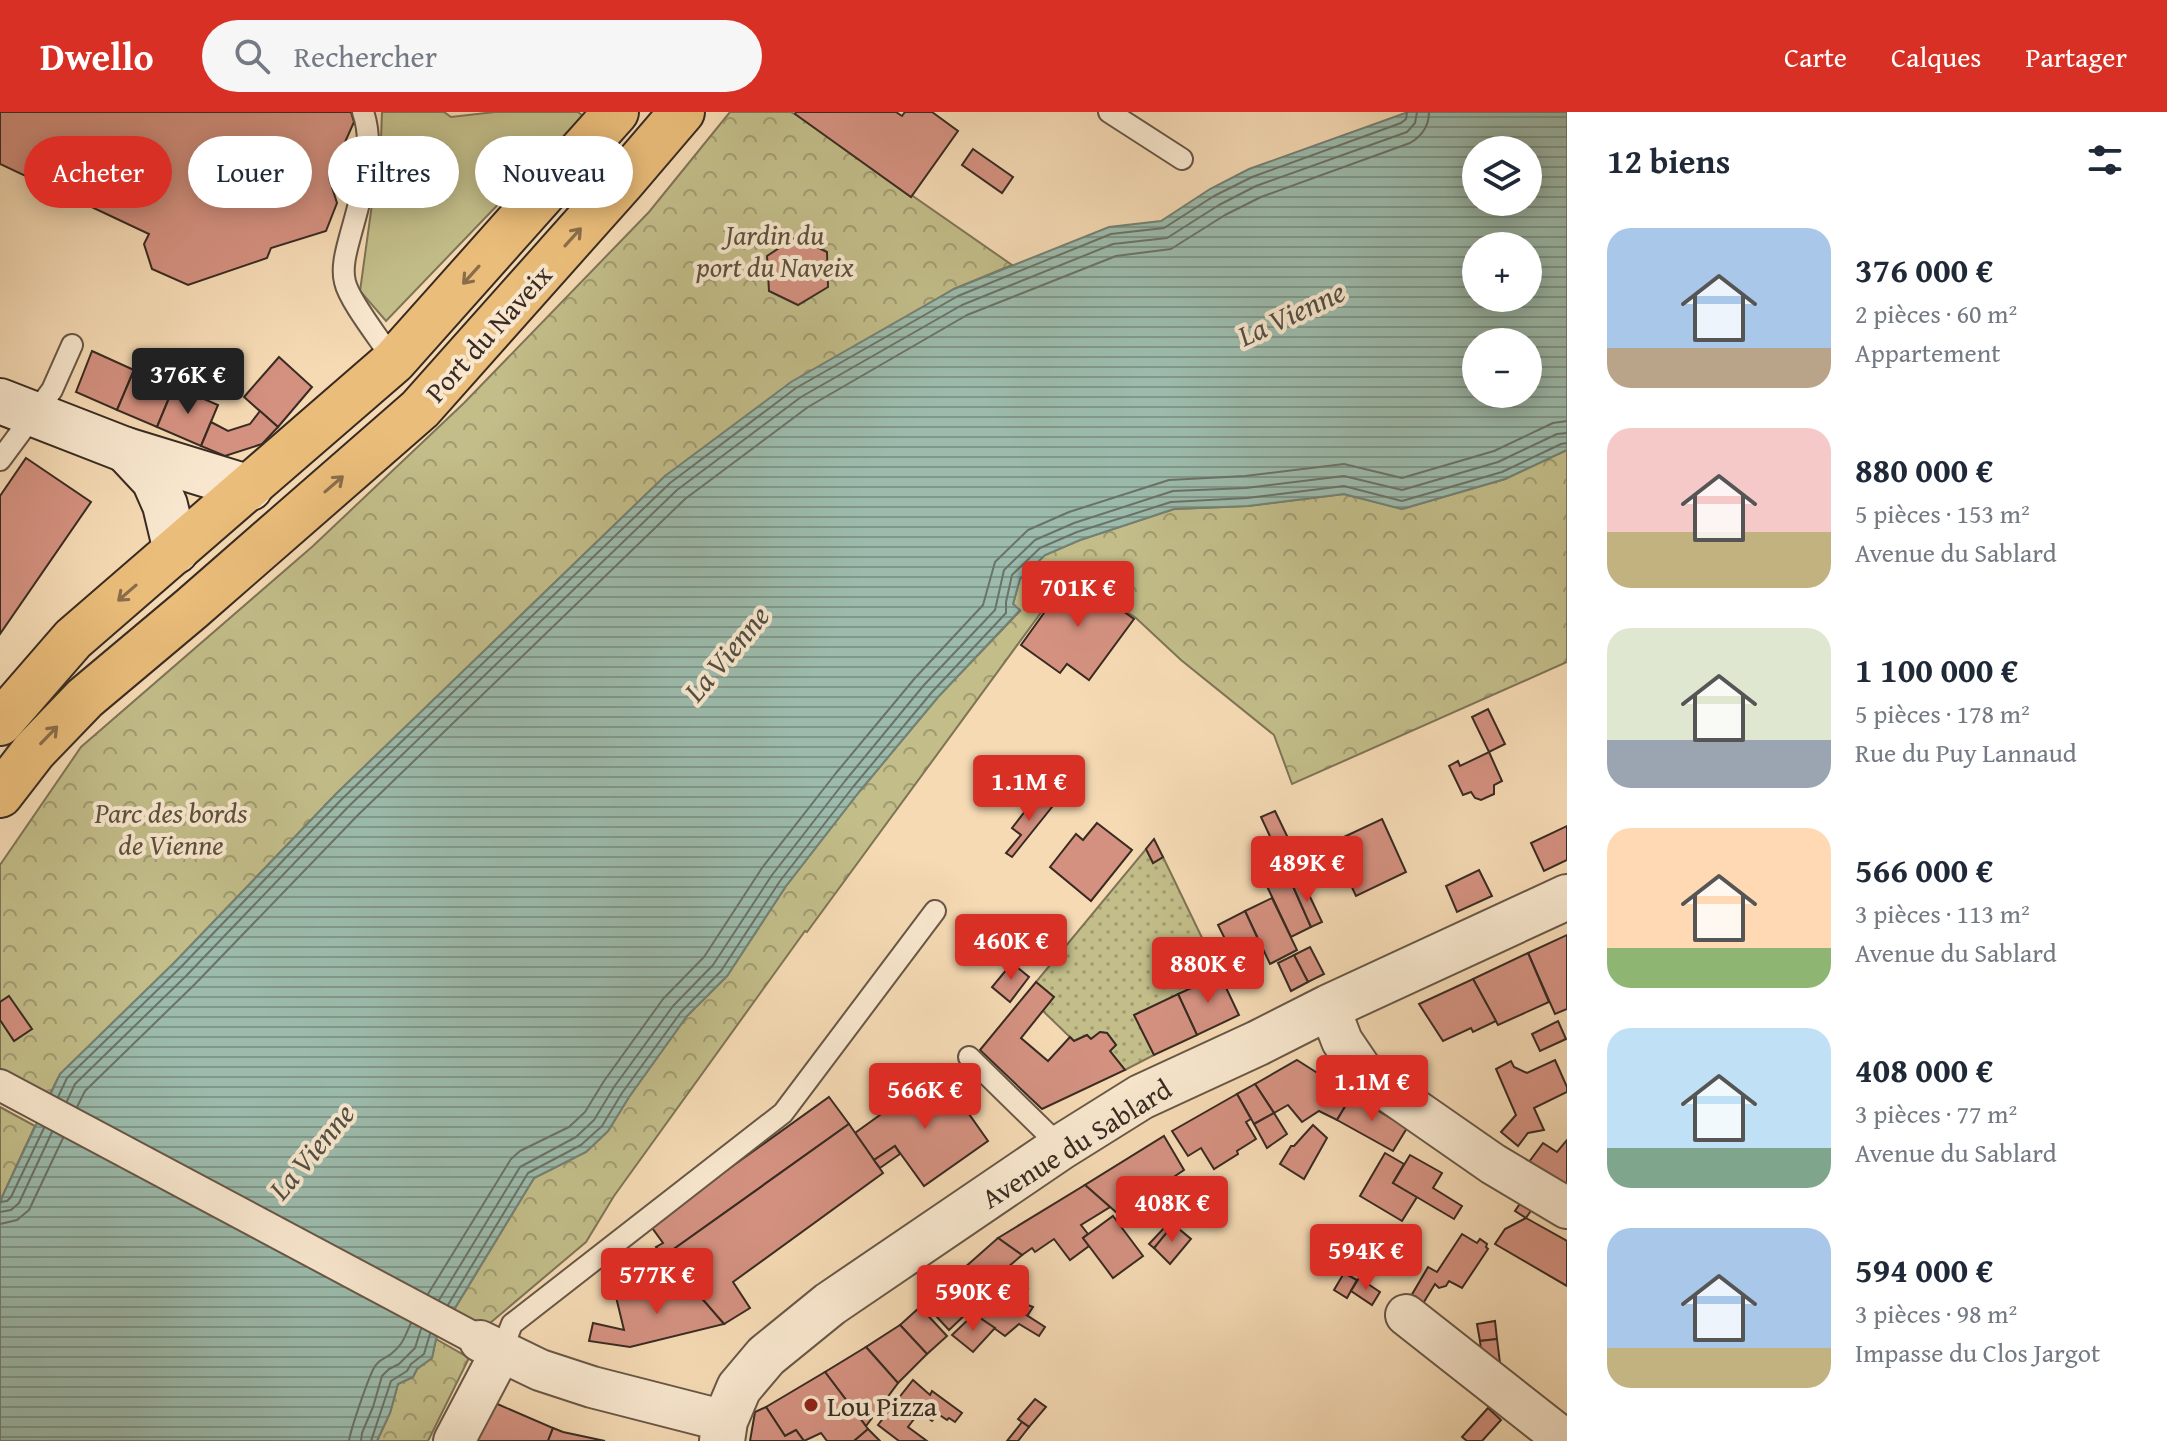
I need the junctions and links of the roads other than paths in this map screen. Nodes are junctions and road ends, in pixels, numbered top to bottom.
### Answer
1 (363, 112) edge
2 (616, 112) edge
3 (682, 112) edge
4 (1109, 112) edge
5 (1182, 159) dead end
6 (72, 345) dead end
7 (394, 361) junction
8 (16, 408) edge
9 (126, 450) junction
10 (0, 460) edge
11 (250, 488) junction
12 (176, 551) junction
13 (0, 723) edge
14 (0, 795) edge
15 (1567, 897) edge
16 (935, 911) dead end
17 (1329, 1007) junction
18 (969, 1057) dead end
19 (0, 1085) edge
20 (1061, 1147) junction
21 (1567, 1208) edge
22 (1406, 1315) dead end
23 (490, 1346) junction
24 (724, 1431) edge
25 (454, 1441) edge
26 (1566, 1441) edge

1 - 7 lane
2 -> 7 main road, Port du Naveix
14 -> 3 main road, Port du Naveix
4 - 5 lane
6 - 8 lane
7 - 11 main road, Port du Naveix
8 - 9 street
8 - 10 lane
9 - 11 street
9 - 12 street
11 - 12 main road, Port du Naveix
12 -> 13 main road, Port du Naveix
15 - 17 street, Avenue du Sablard
16 - 23 lane
17 - 20 street, Avenue du Sablard
17 - 21 street
18 - 20 lane
19 - 23 street
20 - 24 street, Avenue du Sablard
22 - 26 street
23 - 24 street
23 - 25 street

